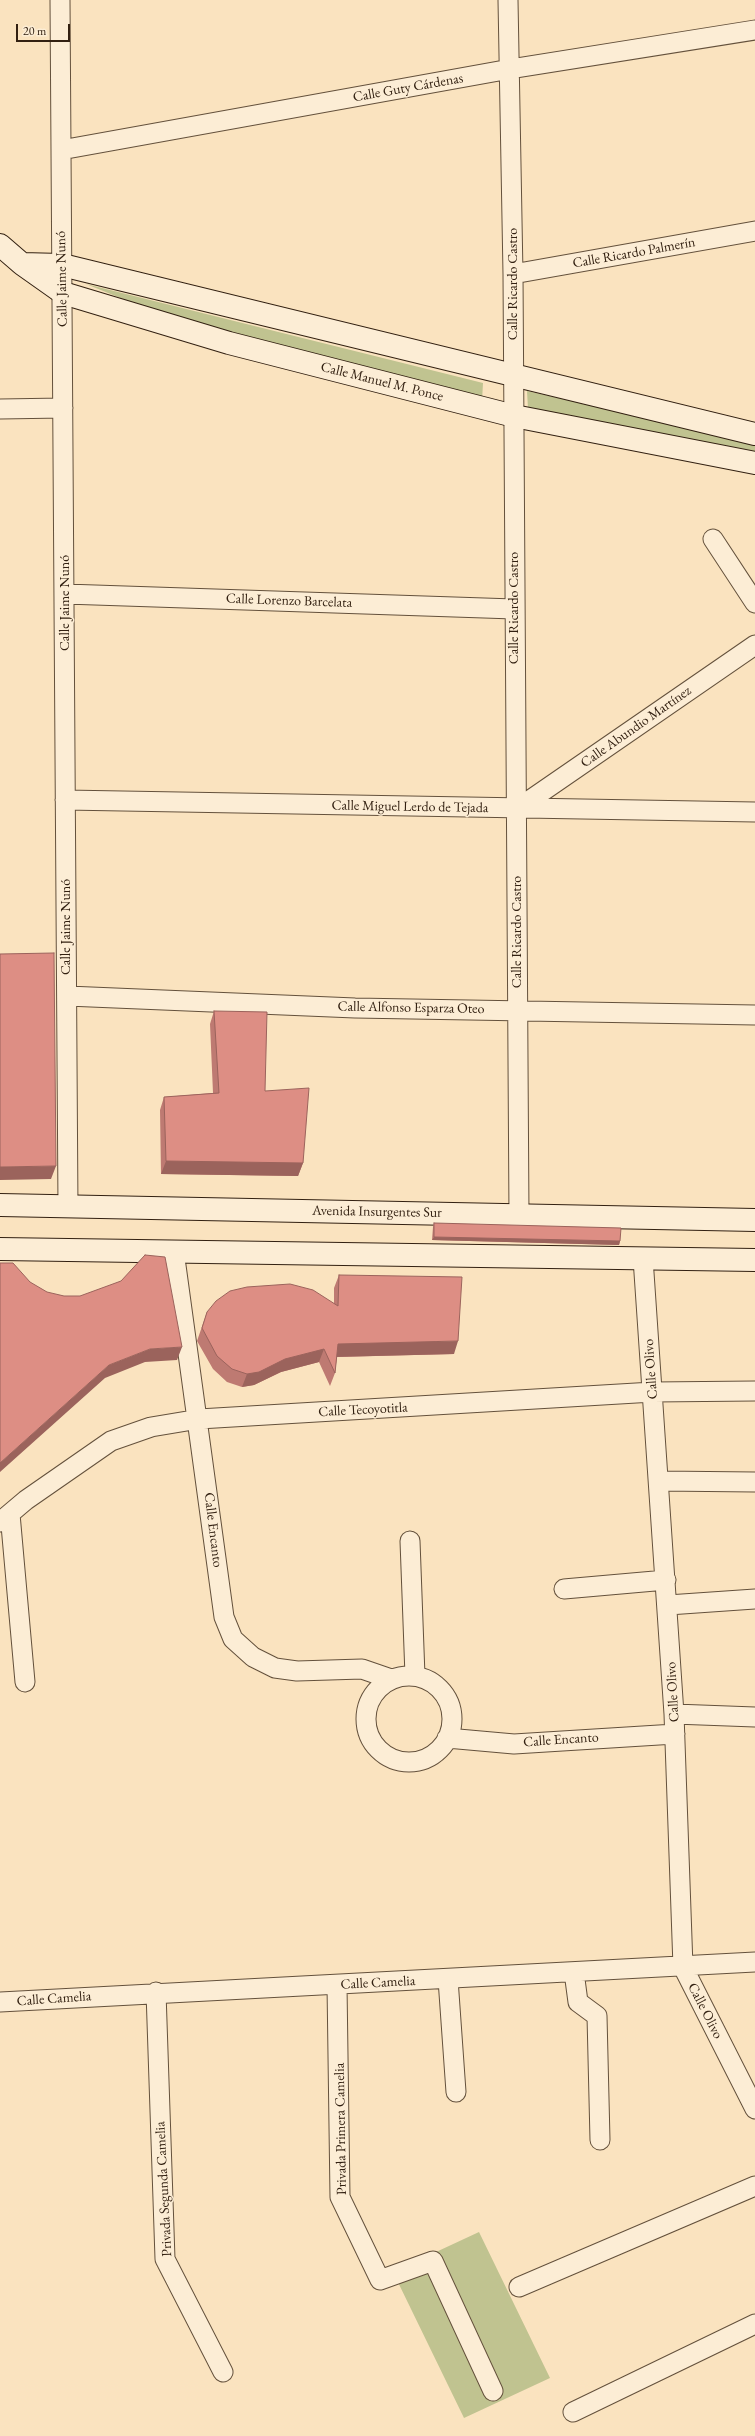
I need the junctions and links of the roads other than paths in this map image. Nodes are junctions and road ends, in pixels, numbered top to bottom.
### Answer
1 (60, 0) edge
2 (508, 0) edge
3 (755, 30) edge
4 (510, 69) junction
5 (61, 150) junction
6 (755, 231) edge
7 (0, 245) edge
8 (22, 264) junction
9 (62, 265) junction
10 (513, 274) junction
11 (63, 293) junction
12 (513, 374) junction
13 (0, 408) edge
14 (63, 408) junction
15 (514, 416) junction
16 (755, 434) edge
17 (755, 463) edge
18 (712, 539) dead end
19 (65, 594) junction
20 (755, 603) edge
21 (514, 609) junction
22 (755, 645) edge
23 (65, 800) junction
24 (517, 809) junction
25 (755, 812) edge
26 (67, 996) junction
27 (518, 1010) junction
28 (755, 1015) edge
29 (0, 1205) edge
30 (68, 1206) junction
31 (519, 1215) junction
32 (755, 1220) edge
33 (0, 1249) edge
34 (174, 1251) junction
35 (643, 1258) junction
36 (755, 1260) edge
37 (755, 1391) edge
38 (653, 1392) junction
39 (199, 1419) junction
40 (660, 1481) junction
41 (755, 1482) edge
42 (5, 1518) edge
43 (410, 1541) dead end
44 (666, 1580) junction
45 (564, 1589) dead end
46 (755, 1599) edge
47 (668, 1605) junction
48 (415, 1676) junction
49 (392, 1679) junction
50 (25, 1682) dead end
51 (674, 1714) junction
52 (755, 1717) edge
53 (675, 1734) junction
54 (447, 1738) junction
55 (755, 1962) edge
56 (683, 1967) junction
57 (574, 1972) junction
58 (448, 1979) junction
59 (337, 1985) junction
60 (156, 1992) junction
61 (0, 2002) edge
62 (456, 2092) dead end
63 (755, 2110) edge
64 (600, 2140) dead end
65 (755, 2186) edge
66 (519, 2287) dead end
67 (755, 2324) edge
68 (222, 2372) dead end
69 (492, 2391) dead end
70 (573, 2412) dead end

1 - 5 street, Calle Jaime Nunó
2 - 4 street, Calle Ricardo Castro
3 - 4 street, Calle Guty Cárdenas
4 - 5 street, Calle Guty Cárdenas
4 - 10 street, Calle Ricardo Castro
5 - 9 street, Calle Jaime Nunó
6 - 10 street, Calle Ricardo Palmerín
7 - 8 street, Calle Manuel M. Ponce
8 - 9 street
8 - 11 street, Calle Manuel M. Ponce
9 - 11 street, Calle Jaime Nunó
9 - 12 street
10 - 12 street, Calle Ricardo Castro
11 - 14 street, Calle Jaime Nunó
11 - 15 street, Calle Manuel M. Ponce
12 - 15 street, Calle Ricardo Castro
12 - 16 street
13 - 14 street
14 - 19 street, Calle Jaime Nunó
15 - 17 street, Calle Manuel M. Ponce
15 - 21 street, Calle Ricardo Castro
18 - 20 street
19 - 21 street, Calle Lorenzo Barcelata
19 - 23 street, Calle Jaime Nunó
21 - 24 street, Calle Ricardo Castro
22 - 24 street, Calle Abundio Martínez
23 - 24 street, Calle Miguel Lerdo de Tejada
23 - 26 street, Calle Jaime Nunó
24 - 25 street, Calle Miguel Lerdo de Tejada
24 - 27 street, Calle Ricardo Castro
26 - 27 street, Calle Alfonso Esparza Oteo
26 - 30 street, Calle Jaime Nunó
27 - 28 street, Calle Alfonso Esparza Oteo
27 - 31 street, Calle Ricardo Castro
29 - 30 street, Avenida Insurgentes Sur
30 - 31 street, Avenida Insurgentes Sur
31 - 32 street, Avenida Insurgentes Sur
33 - 34 street
34 - 35 street
34 - 39 street, Calle Encanto
35 - 36 street
35 - 38 street, Calle Olivo
37 - 38 street, Calle Tecoyotitla
38 - 39 street, Calle Tecoyotitla
38 - 40 street, Calle Olivo
39 - 42 street, Calle Tecoyotitla
39 - 49 street, Calle Encanto
40 - 41 street
40 - 44 street, Calle Olivo
42 - 50 street
43 - 48 street
44 - 45 street
44 - 47 street, Calle Olivo
46 - 47 street
47 - 51 street, Calle Olivo
48 - 49 street
48 - 54 street
49 - 54 street
51 - 52 street
51 - 53 street, Calle Olivo
53 - 54 street, Calle Encanto
53 - 56 street, Calle Olivo
55 - 56 street, Calle Camelia
56 - 57 street, Calle Camelia
56 - 63 street, Calle Olivo
57 - 58 street, Calle Camelia
57 - 64 street
58 - 59 street, Calle Camelia
58 - 62 street
59 - 60 street, Calle Camelia
59 - 69 street, Privada Primera Camelia
60 - 61 street, Calle Camelia
60 - 68 street, Privada Segunda Camelia
65 - 66 street
67 - 70 street

